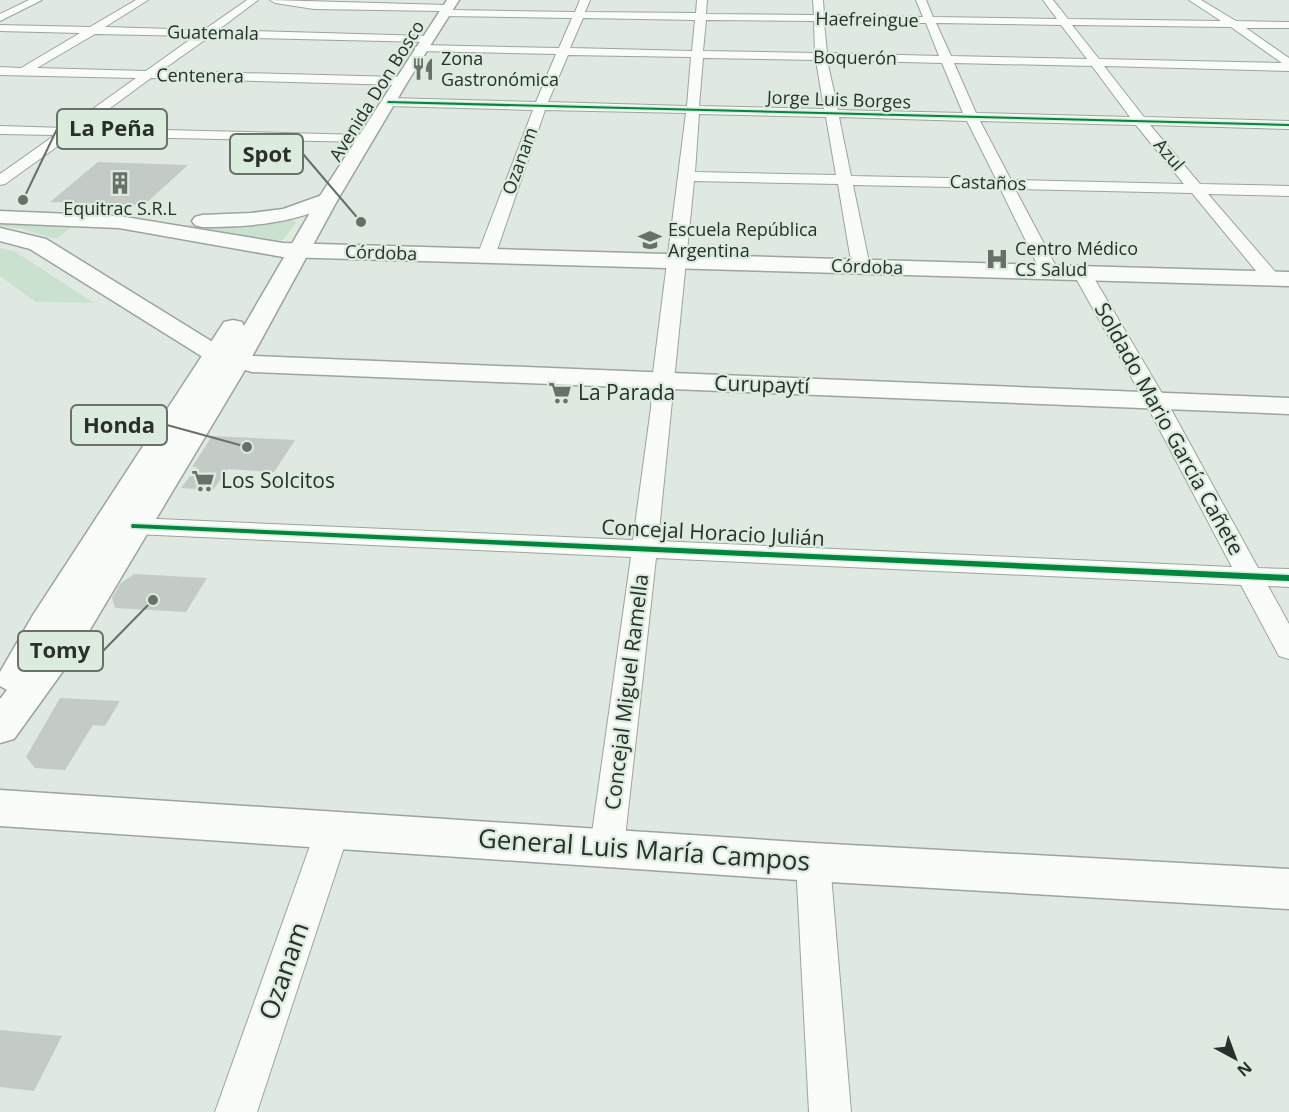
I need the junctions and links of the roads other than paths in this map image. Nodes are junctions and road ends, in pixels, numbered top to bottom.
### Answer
1 (36, 0) edge
2 (143, 0) edge
3 (253, 0) edge
4 (275, 0) edge
5 (585, 0) edge
6 (818, 0) edge
7 (921, 0) edge
8 (1048, 0) edge
9 (1194, 0) edge
10 (448, 7) edge
11 (702, 8) edge
12 (579, 15) junction
13 (0, 18) edge
14 (821, 19) junction
15 (932, 21) junction
16 (1067, 23) junction
17 (1235, 25) junction
18 (1289, 25) edge
19 (0, 28) edge
20 (92, 30) junction
21 (206, 33) junction
22 (424, 43) junction
23 (564, 51) junction
24 (699, 54) junction
25 (821, 57) junction
26 (946, 60) junction
27 (1094, 63) junction
28 (1289, 65) edge
29 (0, 71) edge
30 (24, 71) junction
31 (150, 75) junction
32 (400, 81) junction
33 (0, 86) edge
34 (388, 102) junction
35 (540, 106) junction
36 (692, 111) junction
37 (834, 114) junction
38 (972, 118) junction
39 (1141, 123) junction
40 (1289, 125) edge
41 (0, 130) edge
42 (71, 132) junction
43 (365, 140) junction
44 (687, 176) junction
45 (846, 179) junction
46 (0, 182) edge
47 (1005, 184) junction
48 (1200, 190) junction
49 (1289, 192) edge
50 (328, 199) junction
51 (0, 218) edge
52 (119, 222) junction
53 (0, 234) edge
54 (292, 250) junction
55 (486, 256) junction
56 (677, 262) junction
57 (861, 267) junction
58 (1050, 272) junction
59 (1082, 273) junction
60 (1281, 279) edge
61 (226, 357) junction
62 (662, 381) junction
63 (1155, 400) junction
64 (1289, 406) edge
65 (135, 526) junction
66 (645, 548) junction
67 (1251, 577) junction
68 (1289, 578) edge
69 (1289, 649) edge
70 (0, 705) edge
71 (0, 728) edge
72 (0, 808) edge
73 (333, 829) junction
74 (607, 848) junction
75 (813, 862) junction
76 (1289, 889) edge
77 (236, 1112) edge
78 (830, 1112) edge

1 - 13 street
2 - 20 street
3 - 21 street
4 - 10 street, Haefreingue
5 - 12 street, Ozanam
6 - 14 street
7 - 15 street
8 - 16 street, Azul
9 - 17 street
10 - 12 street, Haefreingue
10 - 22 main road, Avenida Don Bosco
11 - 12 street, Haefreingue
11 - 14 street, Haefreingue
11 - 24 street, Concejal Miguel Ramella
12 - 23 street, Ozanam
14 - 15 street, Haefreingue
14 - 25 street
15 - 16 street, Haefreingue
15 - 26 street
16 - 17 street, Haefreingue
16 - 27 street, Azul
17 - 18 street, Haefreingue
17 - 28 street
19 - 20 street, Guatemala
20 - 21 street, Guatemala
20 - 30 street
21 - 22 street, Guatemala
21 - 31 street
22 - 23 street, Boquerón
22 - 32 main road, Avenida Don Bosco
23 - 24 street, Boquerón
23 - 35 street, Ozanam
24 - 25 street, Boquerón
24 - 36 street, Concejal Miguel Ramella
25 - 26 street, Boquerón
25 - 37 street
26 - 27 street, Boquerón
26 - 38 street
27 - 28 street, Boquerón
27 - 39 street, Azul
29 - 30 street, Centenera
30 - 31 street, Centenera
30 - 33 street
31 - 32 street, Centenera
31 - 42 street
32 - 34 main road, Avenida Don Bosco
34 - 35 street, Jorge Luis Borges
34 - 43 main road, Avenida Don Bosco
35 - 36 street, Jorge Luis Borges
35 - 55 street, Ozanam
36 - 37 street, Jorge Luis Borges
36 - 44 street, Concejal Miguel Ramella
37 - 38 street, Jorge Luis Borges
37 - 45 street
38 - 39 street, Jorge Luis Borges
38 - 47 street
39 - 40 street, Jorge Luis Borges
39 - 48 street, Azul
41 - 42 street
42 - 43 street
42 - 46 street
43 - 50 main road, Avenida Don Bosco
44 - 45 street, Castaños
44 - 56 street, Concejal Miguel Ramella
45 - 47 street, Castaños
45 - 57 street
47 - 48 street, Castaños
47 - 58 street
48 - 49 street, Castaños
48 - 60 street, Azul
50 - 52 main road
50 - 54 main road, Avenida Don Bosco
51 - 52 main road
52 - 54 main road, Córdoba
53 - 61 main road
54 - 55 main road, Córdoba
54 - 61 main road, Avenida Don Bosco
55 - 56 main road, Córdoba
56 - 57 main road, Córdoba
56 - 62 street, Concejal Miguel Ramella
57 - 58 main road, Córdoba
58 - 59 main road, Córdoba
59 - 60 main road, Córdoba
59 - 63 street, Soldado Mario García Cañete
61 - 62 main road, Curupaytí
61 - 65 main road, Avenida Don Bosco
61 - 70 main road, Avenida Don Bosco
62 - 63 main road, Curupaytí
62 - 66 street, Concejal Miguel Ramella
63 - 64 main road, Curupaytí
63 - 67 street, Soldado Mario García Cañete
65 - 66 street, Concejal Horacio Julián
65 - 71 main road, Avenida Don Bosco
66 - 67 street, Concejal Horacio Julián
66 - 74 street, Concejal Miguel Ramella
67 - 68 street, Concejal Horacio Julián
67 - 69 street, Soldado Mario García Cañete
72 - 73 main road, General Luis María Campos
73 - 74 main road, General Luis María Campos
73 - 77 street, Ozanam
74 - 75 main road, General Luis María Campos
75 - 76 main road, General Luis María Campos
75 - 78 street

